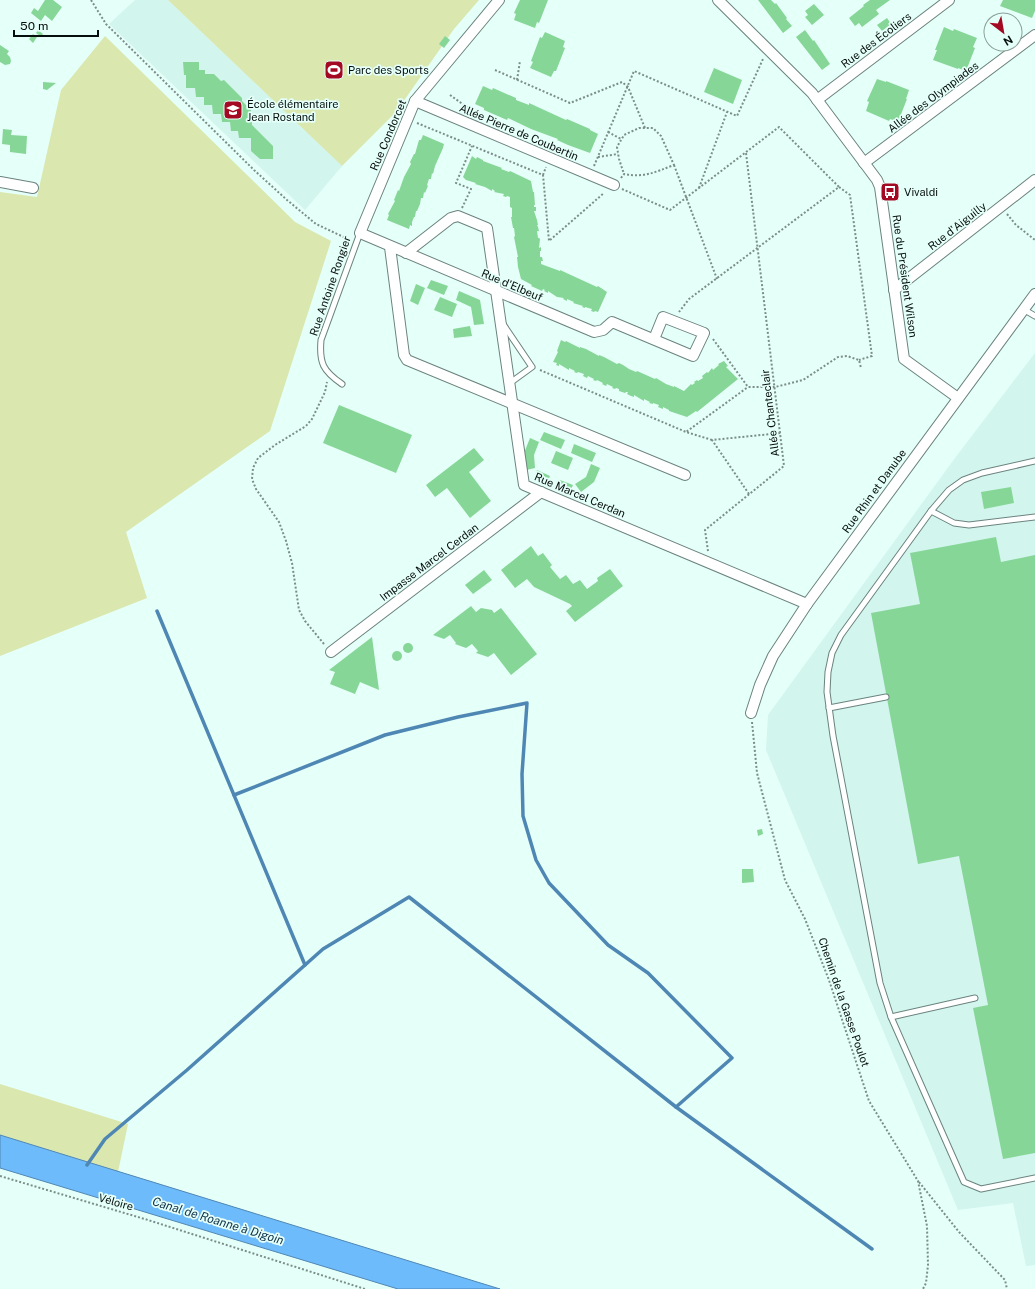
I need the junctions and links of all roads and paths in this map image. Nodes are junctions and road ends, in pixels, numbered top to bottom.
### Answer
1 (91, 0) edge
2 (499, 0) edge
3 (718, 0) edge
4 (949, 0) edge
5 (1035, 35) edge
6 (768, 48) junction
7 (520, 61) dead end
8 (495, 70) dead end
9 (517, 80) junction
10 (628, 87) junction
11 (450, 95) dead end
12 (817, 100) junction
13 (415, 101) junction
14 (727, 112) junction
15 (408, 119) junction
16 (465, 122) junction
17 (645, 128) junction
18 (608, 132) junction
19 (621, 139) junction
20 (472, 146) junction
21 (746, 153) junction
22 (618, 154) junction
23 (598, 157) junction
24 (864, 163) junction
25 (674, 165) junction
26 (624, 174) dead end
27 (590, 175) junction
28 (634, 176) dead end
29 (1035, 180) edge
30 (0, 182) edge
31 (614, 185) junction
32 (839, 186) junction
33 (32, 188) dead end
34 (698, 189) junction
35 (686, 198) junction
36 (1001, 207) junction
37 (458, 216) junction
38 (358, 238) junction
39 (1035, 240) edge
40 (390, 247) junction
41 (758, 248) junction
42 (406, 254) junction
43 (716, 279) junction
44 (894, 290) junction
45 (496, 291) junction
46 (1035, 294) edge
47 (1023, 309) junction
48 (1035, 316) edge
49 (500, 318) junction
50 (673, 321) junction
51 (704, 333) junction
52 (654, 339) junction
53 (859, 360) junction
54 (532, 367) junction
55 (861, 368) dead end
56 (329, 375) junction
57 (342, 384) dead end
58 (509, 384) junction
59 (748, 387) junction
60 (775, 387) junction
61 (958, 398) junction
62 (512, 403) junction
63 (686, 432) junction
64 (781, 433) junction
65 (712, 440) junction
66 (1035, 460) edge
67 (685, 475) dead end
68 (541, 492) junction
69 (749, 494) junction
70 (931, 511) junction
71 (1035, 517) edge
72 (710, 564) junction
73 (807, 604) junction
74 (331, 652) joint
75 (886, 697) dead end
76 (829, 708) junction
77 (751, 713) joint
78 (974, 998) dead end
79 (891, 1017) junction
80 (0, 1176) edge
81 (1035, 1178) edge
82 (918, 1181) junction
83 (365, 1289) edge
84 (923, 1289) edge
85 (1008, 1289) edge

1 - 38 path
2 - 13 street, Rue Condorcet
3 - 6 street, Rue du Président Wilson
4 - 12 street, Rue des Écoliers
5 - 24 street, Allée des Olympiades
6 - 12 street, Rue du Président Wilson
6 - 14 path
7 - 9 path
8 - 9 path
9 - 10 path
10 - 14 path
10 - 17 path
10 - 18 path
11 - 16 path
12 - 24 street, Rue du Président Wilson
13 - 15 street, Rue Condorcet
13 - 16 street, Allée Pierre de Coubertin
14 - 34 path
15 - 20 path
15 - 38 street, Rue Condorcet
16 - 27 street, Allée Pierre de Coubertin
17 - 19 path
17 - 25 path
18 - 19 path
18 - 23 path
19 - 22 path
20 - 31 path
20 - 37 path
21 - 32 path
21 - 34 path
21 - 41 path, Allée Chanteclair
22 - 23 path
22 - 26 path
23 - 27 path
24 - 44 street, Rue du Président Wilson
25 - 28 path
25 - 35 path
27 - 31 street, Allée Pierre de Coubertin
29 - 36 street, Rue d'Aiguilly
30 - 33 street
31 - 35 path
32 - 41 path
32 - 53 path
34 - 35 path
35 - 43 path
36 - 39 path
36 - 44 street, Rue d'Aiguilly
37 - 42 street
37 - 45 street, Rue Marcel Cerdan
38 - 40 street, Rue d'Elbeuf
38 - 56 lane, Rue Antoine Rongier
40 - 42 street, Rue d'Elbeuf
40 - 62 street
41 - 43 path
41 - 60 path, Allée Chanteclair
42 - 45 street, Rue d'Elbeuf
43 - 50 path
44 - 61 street, Rue du Président Wilson
45 - 49 street, Rue Marcel Cerdan
45 - 52 street, Rue d'Elbeuf
46 - 47 street, Rue Rhin et Danube
47 - 48 lane
47 - 61 street, Rue Rhin et Danube
49 - 54 lane
49 - 58 street, Rue Marcel Cerdan
50 - 51 street
50 - 52 street
51 - 52 street
51 - 59 path
53 - 55 path
53 - 60 path
54 - 58 lane
54 - 63 path
56 - 57 lane, Rue Antoine Rongier
56 - 74 path
58 - 62 street, Rue Marcel Cerdan
59 - 60 path
59 - 63 path
60 - 64 path, Allée Chanteclair
61 - 73 street, Rue Rhin et Danube
62 - 67 street
62 - 68 street, Rue Marcel Cerdan
63 - 65 path
64 - 65 path
64 - 69 path, Allée Chanteclair
65 - 69 path
66 - 70 lane
68 - 72 street, Rue Marcel Cerdan
68 - 74 street, Impasse Marcel Cerdan
69 - 72 path, Allée Chanteclair
70 - 71 lane
70 - 76 lane
72 - 73 street, Rue Marcel Cerdan
73 - 77 street, Rue Rhin et Danube
75 - 76 lane
76 - 79 lane
77 - 82 path, Chemin de la Gasse Poulot
78 - 79 lane
79 - 81 lane
80 - 83 path, Véloire
82 - 84 path, Chemin de la Gasse Poulot
82 - 85 path

